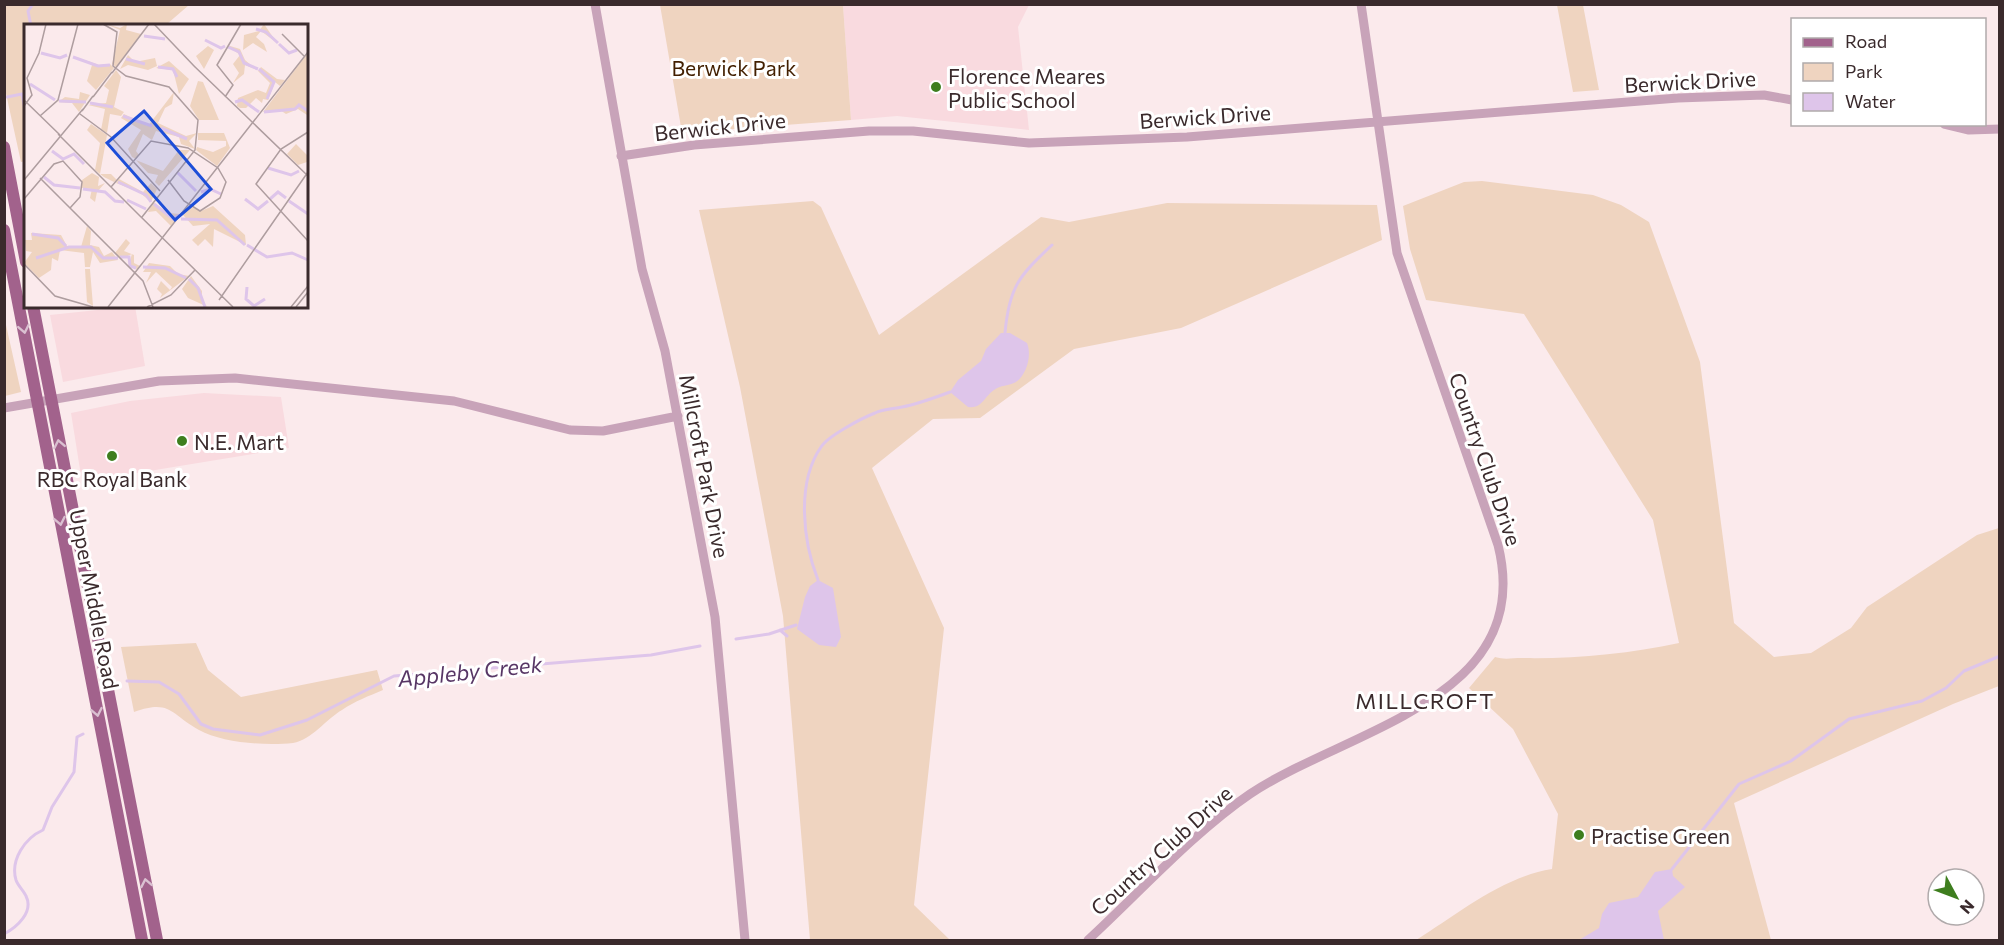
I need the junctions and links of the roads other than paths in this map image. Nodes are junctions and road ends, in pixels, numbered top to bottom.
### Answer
1 (595, 4) edge
2 (1360, 4) edge
3 (1791, 100) edge
4 (1378, 121) junction
5 (1952, 126) edge
6 (2000, 129) edge
7 (4, 147) edge
8 (621, 156) junction
9 (4, 230) edge
10 (24, 252) edge
11 (33, 308) edge
12 (50, 399) junction
13 (37, 402) junction
14 (4, 408) edge
15 (678, 416) junction
16 (142, 940) edge
17 (157, 940) edge
18 (745, 940) edge
19 (1088, 940) edge

1 - 8 street, Millcroft Park Drive
2 - 4 street, Country Club Drive
3 - 4 street, Berwick Drive
4 - 8 street, Berwick Drive
4 - 19 street, Country Club Drive
5 - 6 street
7 - 10 main road
8 - 15 street, Millcroft Park Drive
9 -> 13 main road, Upper Middle Road
11 - 12 main road, Upper Middle Road
12 - 13 street
12 - 15 street
17 -> 12 main road, Upper Middle Road
13 - 14 street
13 -> 16 main road, Upper Middle Road
15 - 18 street, Millcroft Park Drive

